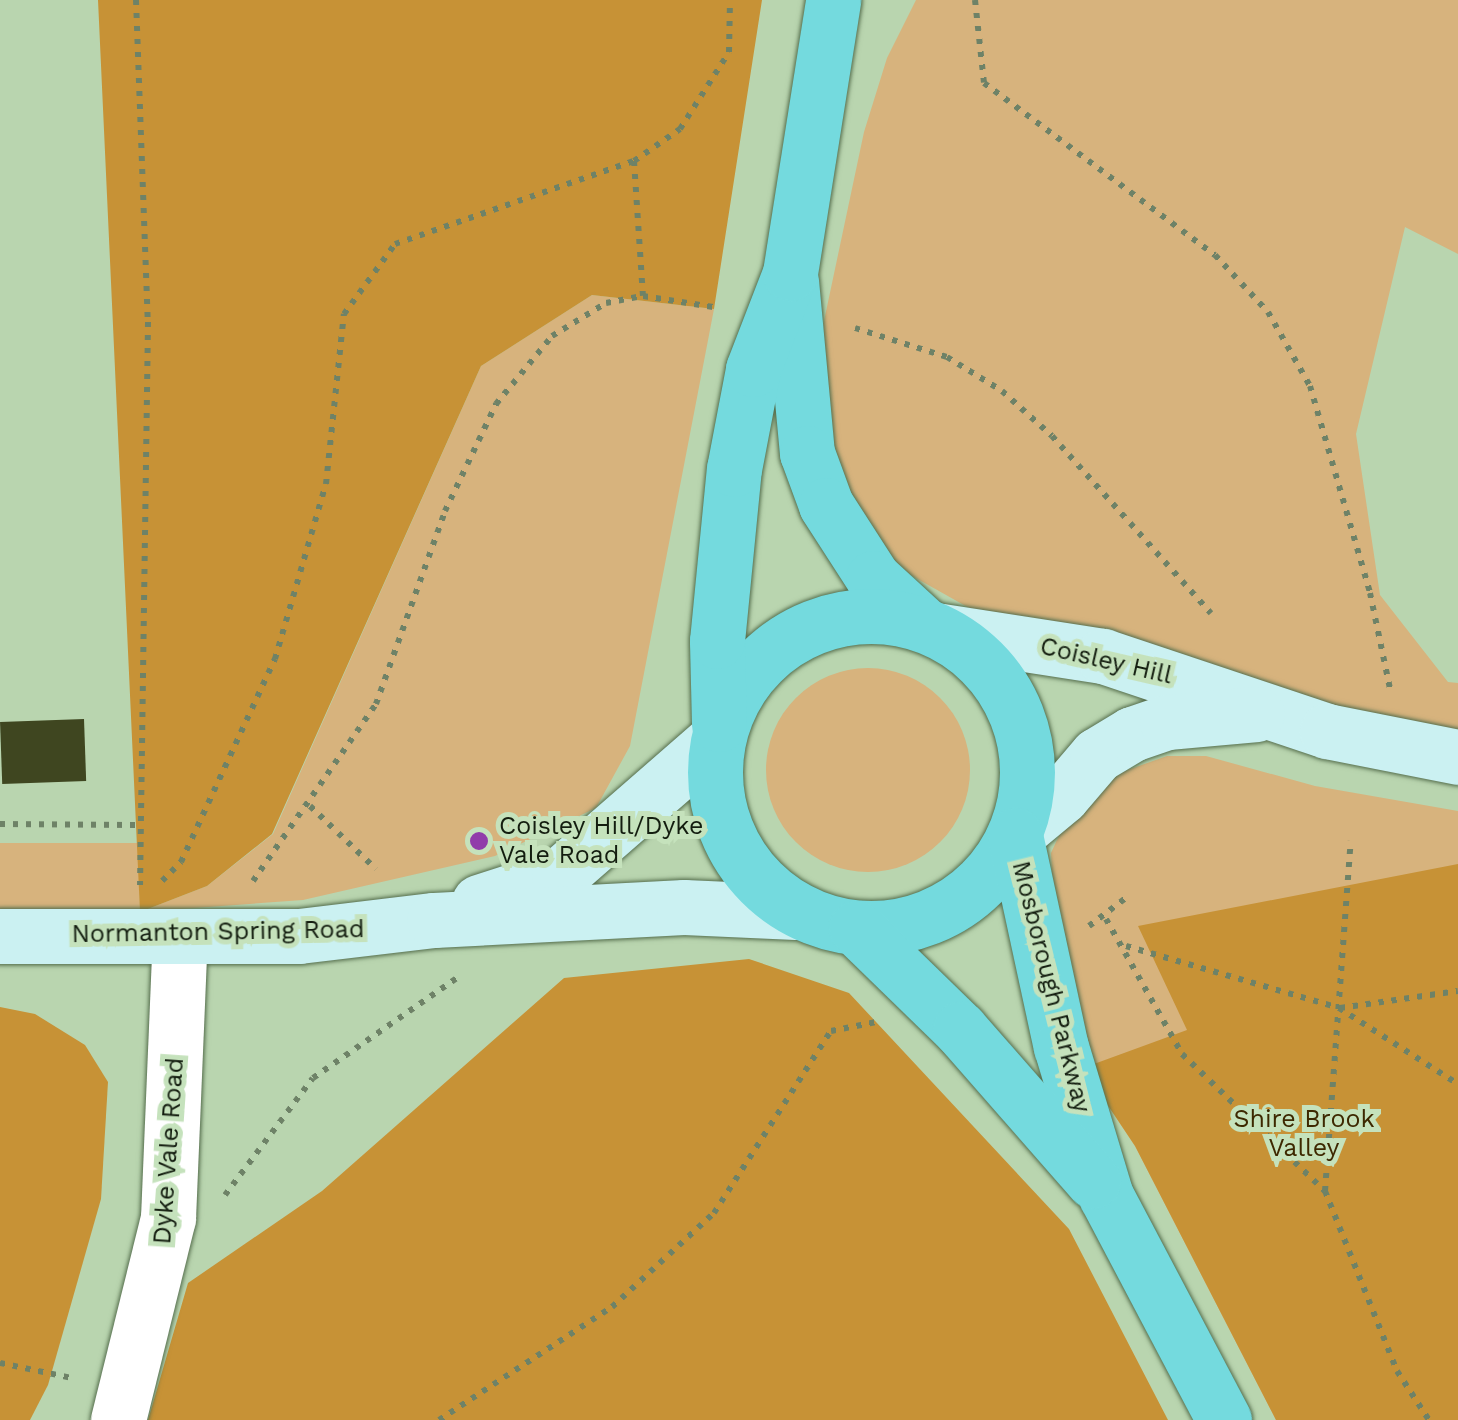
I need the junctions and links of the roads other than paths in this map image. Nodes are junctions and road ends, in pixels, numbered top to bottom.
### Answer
1 (833, 0) edge
2 (790, 273) junction
3 (932, 628) junction
4 (1265, 714) junction
5 (718, 731) junction
6 (1458, 757) edge
7 (1015, 835) junction
8 (796, 912) junction
9 (434, 920) junction
10 (153, 926) junction
11 (856, 928) junction
12 (0, 936) edge
13 (1106, 1196) junction
14 (123, 1405) edge
15 (1224, 1420) edge

1 - 2 highway
2 - 3 highway
2 - 5 highway
3 - 4 main road, Coisley Hill
3 - 5 highway
3 - 7 highway
4 - 6 main road, Coisley Hill
4 - 7 main road, Coisley Hill
5 - 8 highway
5 - 9 main road, Normanton Spring Road
7 - 11 highway
7 - 13 highway, Mosborough Parkway
8 - 9 main road, Normanton Spring Road
8 - 11 highway
9 - 10 main road, Normanton Spring Road
10 - 12 main road, Normanton Spring Road
10 - 14 street, Dyke Vale Road
11 - 13 highway, Mosborough Parkway
13 - 15 highway, Mosborough Parkway

